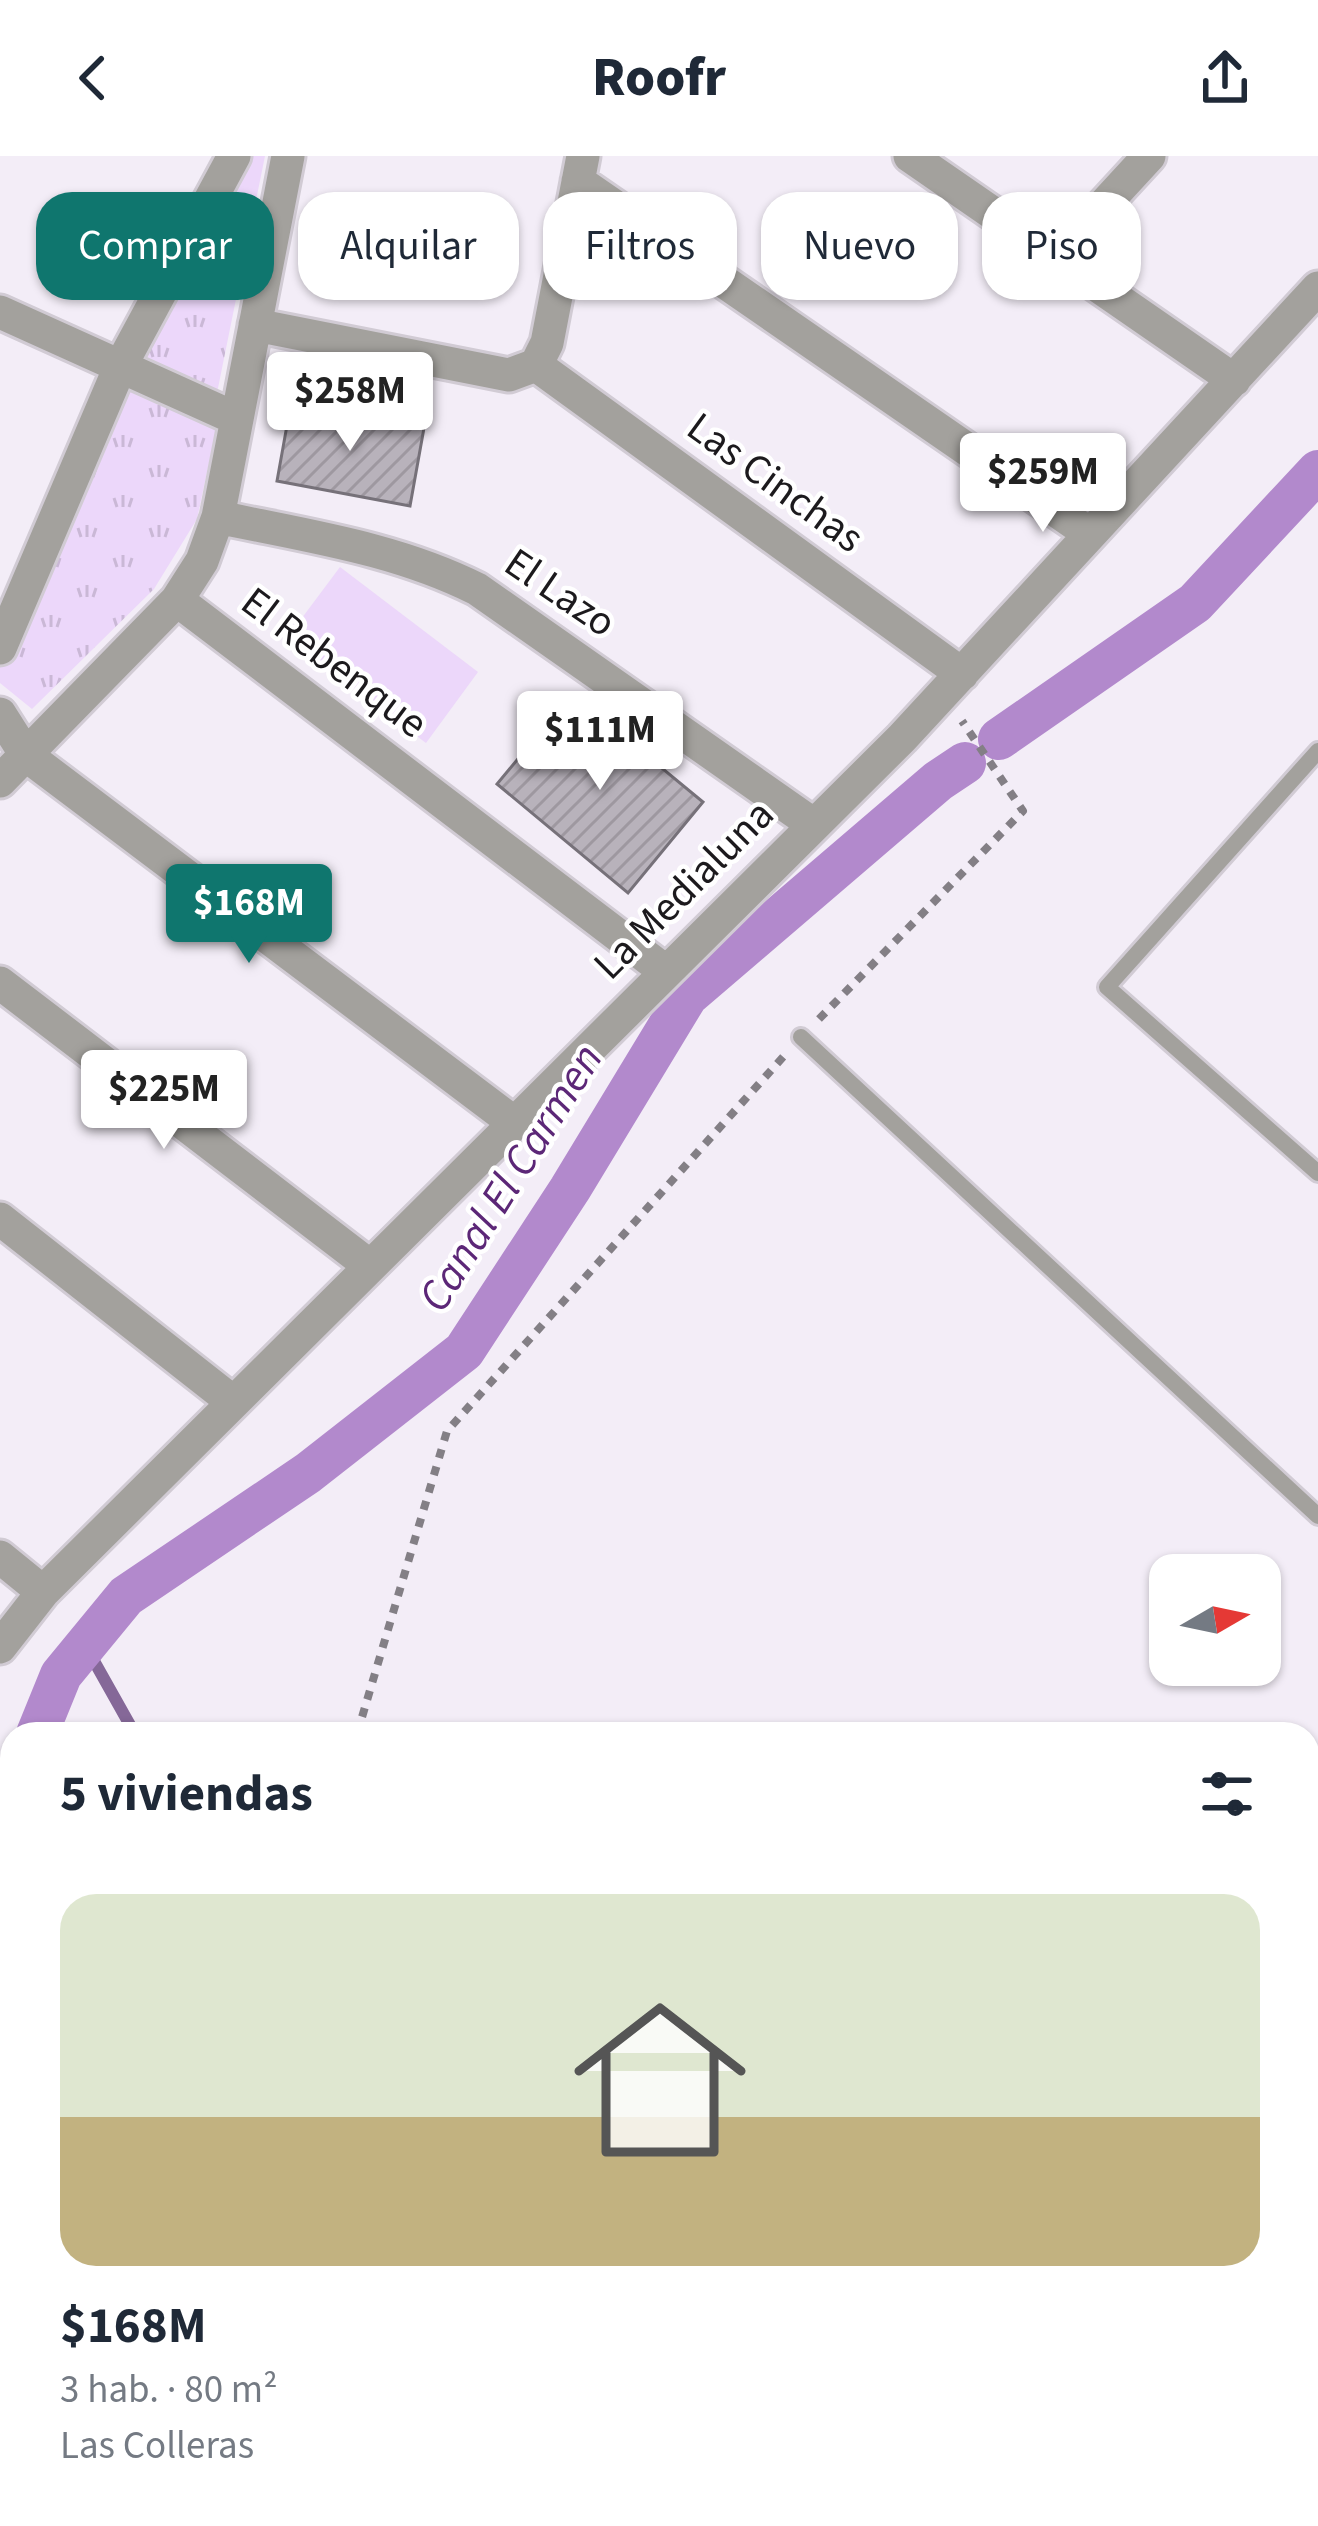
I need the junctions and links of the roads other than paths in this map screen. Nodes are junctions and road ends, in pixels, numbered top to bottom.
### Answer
1 (234, 156) edge
2 (288, 156) edge
3 (910, 156) edge
4 (1149, 156) edge
5 (580, 169) edge
6 (1116, 192) edge
7 (982, 206) edge
8 (1318, 289) edge
9 (1118, 300) edge
10 (0, 312) edge
11 (255, 325) junction
12 (536, 365) junction
13 (120, 367) junction
14 (1234, 380) junction
15 (237, 419) junction
16 (218, 517) junction
17 (1090, 534) junction
18 (177, 600) junction
19 (0, 648) edge
20 (952, 684) junction
21 (0, 714) edge
22 (1318, 751) edge
23 (26, 754) junction
24 (0, 781) edge
25 (814, 825) junction
26 (665, 971) junction
27 (0, 983) edge
28 (801, 1037) road end
29 (513, 1122) junction
30 (1318, 1173) edge
31 (0, 1219) edge
32 (370, 1266) junction
33 (233, 1402) junction
34 (1318, 1516) edge
35 (0, 1557) edge
36 (43, 1592) junction
37 (0, 1647) edge

1 - 13 street
2 - 11 street
3 - 7 street
4 - 6 street
5 - 12 street
5 - 17 street
8 - 14 street, La Medialuna
9 - 14 street
10 - 13 street
11 - 12 street
11 - 15 street
12 - 20 street, Las Cinchas
13 - 15 street
13 - 19 street
14 - 17 street, La Medialuna
15 - 16 street
16 - 18 street
16 - 25 street, El Lazo
17 - 20 street, La Medialuna
18 - 23 street
18 - 26 street, El Rebenque
20 - 25 street, La Medialuna
21 - 23 street
22 - 30 lane
23 - 24 street
23 - 29 street
25 - 26 street, La Medialuna
26 - 29 street, La Medialuna
27 - 32 street
28 - 34 lane
29 - 32 street, La Medialuna
31 - 33 street
32 - 33 street, La Medialuna
33 - 36 street, La Medialuna
35 - 36 street
36 - 37 street, La Medialuna

